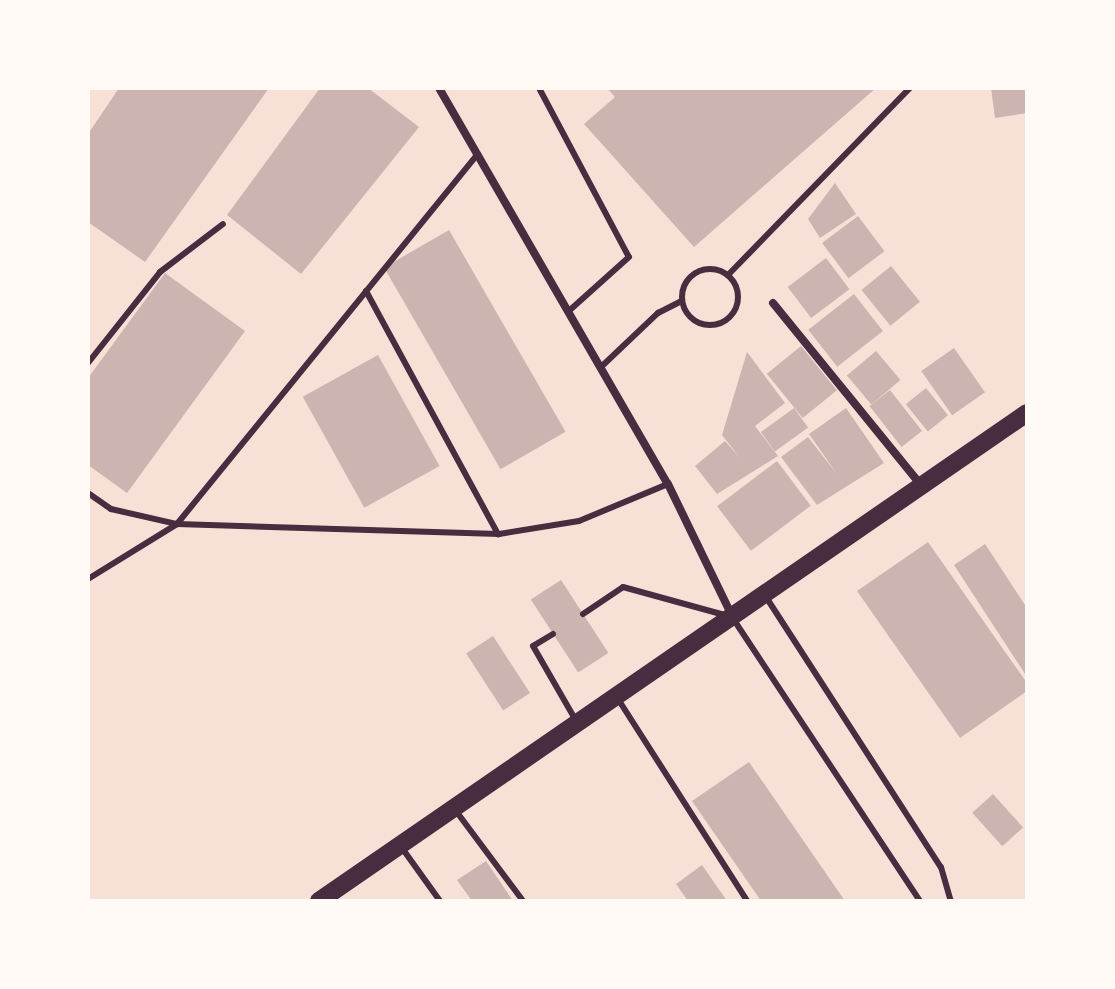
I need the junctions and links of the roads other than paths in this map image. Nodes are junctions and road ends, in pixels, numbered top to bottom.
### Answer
1 (439, 88) edge
2 (539, 88) edge
3 (910, 88) edge
4 (478, 154) junction
5 (223, 224) dead end
6 (728, 275) junction
7 (366, 291) junction
8 (682, 301) junction
9 (773, 303) dead end
10 (570, 310) junction
11 (88, 363) edge
12 (601, 367) junction
13 (1027, 413) edge
14 (668, 484) junction
15 (921, 486) junction
16 (88, 493) edge
17 (177, 524) junction
18 (499, 534) junction
19 (88, 579) edge
20 (764, 594) junction
21 (583, 614) dead end
22 (732, 617) junction
23 (553, 634) dead end
24 (616, 696) junction
25 (577, 723) junction
26 (454, 807) junction
27 (400, 845) junction
28 (319, 901) edge
29 (440, 901) edge
30 (523, 901) edge
31 (747, 901) edge
32 (920, 901) edge
33 (951, 901) edge

1 - 4 street
2 - 10 lane
3 - 6 lane
4 - 7 lane
4 - 10 street
5 - 11 lane
6 - 8 lane
6 - 8 lane
7 - 17 lane
7 - 18 lane
8 - 12 lane
9 - 15 street
10 - 12 street
12 - 14 street
13 - 15 highway
14 - 18 lane
14 - 22 street
15 - 20 highway
16 - 17 lane
17 - 18 lane
17 - 19 lane
20 - 22 highway
20 - 33 lane
21 - 22 lane
22 - 24 highway
22 - 32 lane
23 - 25 lane
24 - 25 highway
24 - 31 lane
25 - 26 highway
26 - 27 highway
26 - 30 lane
27 - 28 highway
27 - 29 lane

